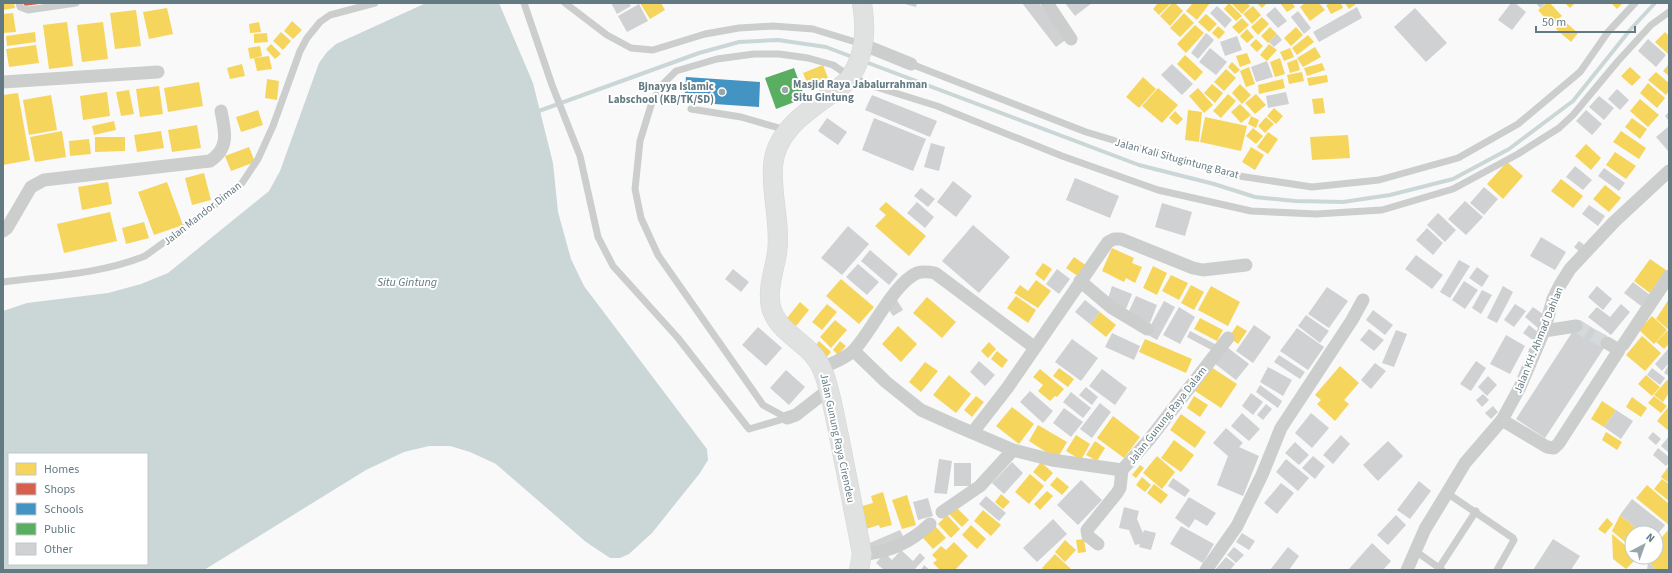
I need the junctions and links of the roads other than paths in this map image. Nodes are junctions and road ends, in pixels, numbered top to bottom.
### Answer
1 (19, 3) edge
2 (76, 3) edge
3 (375, 3) edge
4 (524, 3) edge
5 (565, 3) edge
6 (862, 3) edge
7 (1047, 3) edge
8 (1635, 3) edge
9 (1669, 12) edge
10 (1071, 39) dead end
11 (863, 48) junction
12 (911, 64) joint
13 (158, 72) dead end
14 (853, 72) junction
15 (3, 82) edge
16 (691, 109) dead end
17 (221, 111) dead end
18 (787, 131) junction
19 (1669, 171) edge
20 (3, 231) edge
21 (1246, 265) dead end
22 (1669, 276) edge
23 (1080, 281) junction
24 (3, 282) edge
25 (1363, 300) dead end
26 (1576, 326) tunnel mouth
27 (1147, 329) dead end
28 (1544, 330) junction
29 (1228, 338) dead end
30 (1607, 343) tunnel mouth
31 (1623, 345) dead end
32 (1034, 347) junction
33 (854, 351) junction
34 (822, 368) junction
35 (828, 390) junction
36 (787, 418) junction
37 (1502, 420) junction
38 (973, 432) junction
39 (1013, 450) junction
40 (1122, 470) junction
41 (1447, 493) junction
42 (1476, 511) junction
43 (942, 512) dead end
44 (930, 524) dead end
45 (1098, 544) dead end
46 (1414, 550) junction
47 (860, 562) edge
48 (1441, 569) edge
49 (1206, 570) edge
50 (1407, 570) edge
51 (1497, 570) edge

1 - 2 lane
3 - 24 lane, Jalan Mandor Diman
4 - 36 lane
5 - 11 lane
6 - 11 street, Jalan Gunung Raya Cirendeu
7 - 10 street
8 - 12 lane, Jalan Kali Situgintung Barat
9 - 14 lane
11 - 12 street, Jalan Kali Situgintung Barat
11 - 14 street, Jalan Gunung Raya Cirendeu
13 - 15 street
14 - 18 street, Jalan Gunung Raya Cirendeu
14 - 36 lane
16 - 18 lane
17 - 20 street
18 - 34 street, Jalan Gunung Raya Cirendeu
19 - 28 street, Jalan KH. Ahmad Dahlan
21 - 23 street
22 - 31 street
23 - 27 street
23 - 32 street
25 - 49 street
26 - 28 street
28 - 37 street, Jalan KH. Ahmad Dahlan
29 - 40 street, Jalan Gunung Raya Dalam
30 - 37 street
32 - 33 street
32 - 38 street
33 - 34 street
33 - 38 street, Jalan Gunung Raya Dalam
34 - 35 street, Jalan Gunung Raya Cirendeu
35 - 36 street
35 - 47 street, Jalan Gunung Raya Cirendeu
37 - 41 street, Jalan KH. Ahmad Dahlan
38 - 39 street, Jalan Gunung Raya Dalam
39 - 40 street, Jalan Gunung Raya Dalam
39 - 43 street
40 - 45 street
41 - 42 lane
41 - 46 street, Jalan KH. Ahmad Dahlan
42 - 48 lane
42 - 51 lane
44 - 47 street
46 - 48 lane
46 - 50 street, Jalan KH. Ahmad Dahlan

